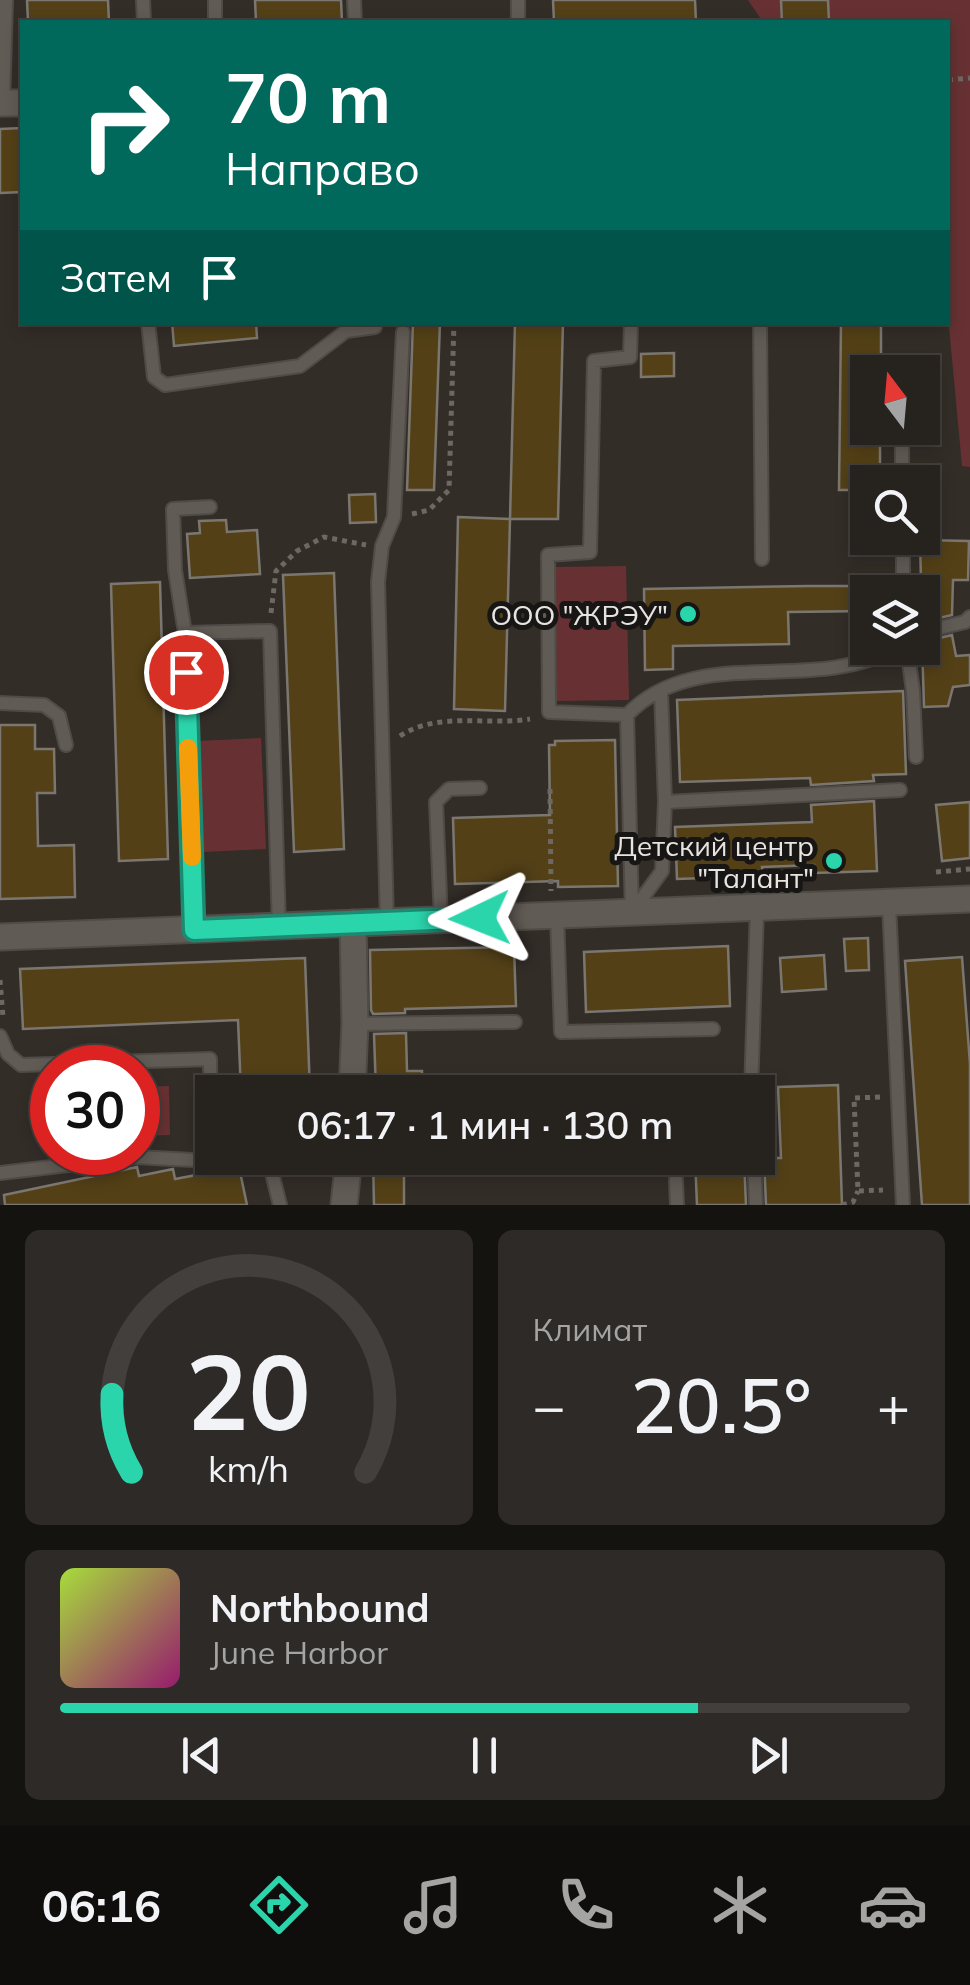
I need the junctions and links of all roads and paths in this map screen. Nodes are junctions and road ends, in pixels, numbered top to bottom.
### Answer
1 (6, 0) edge
2 (8, 103) edge
3 (148, 325) edge
4 (454, 325) edge
5 (631, 325) edge
6 (760, 325) edge
7 (375, 327) dead end
8 (403, 332) dead end
9 (210, 507) dead end
10 (394, 517) junction
11 (382, 546) junction
12 (762, 559) dead end
13 (970, 617) edge
14 (940, 628) edge
15 (270, 631) junction
16 (184, 633) junction
17 (850, 663) edge
18 (909, 665) edge
19 (662, 691) junction
20 (0, 703) edge
21 (549, 712) junction
22 (627, 715) junction
23 (66, 745) dead end
24 (384, 746) junction
25 (916, 757) dead end
26 (480, 788) dead end
27 (550, 789) dead end
28 (900, 790) dead end
29 (665, 802) junction
30 (970, 899) edge
31 (889, 904) junction
32 (554, 905) junction
33 (758, 909) junction
34 (632, 913) junction
35 (441, 920) junction
36 (387, 922) junction
37 (353, 923) junction
38 (279, 927) junction
39 (194, 930) junction
40 (0, 936) edge
41 (515, 1022) dead end
42 (356, 1024) junction
43 (713, 1029) dead end
44 (0, 1036) edge
45 (210, 1075) edge
46 (353, 1075) edge
47 (752, 1075) edge
48 (871, 1097) dead end
49 (195, 1160) edge
50 (0, 1173) edge
51 (272, 1175) edge
52 (347, 1175) edge
53 (755, 1175) edge
54 (676, 1180) dead end
55 (876, 1190) dead end
56 (858, 1191) junction
57 (847, 1204) edge
58 (280, 1205) edge
59 (344, 1205) edge
60 (676, 1205) edge
61 (756, 1205) edge
62 (903, 1205) edge

1 - 2 lane
3 - 7 lane
4 - 10 path
5 - 21 lane
6 - 12 lane
8 - 10 lane
9 - 16 lane
10 - 11 lane
11 - 15 path
11 - 24 lane
13 - 14 lane
15 - 16 lane
15 - 38 lane
16 - 39 lane
17 - 19 lane
18 - 25 lane
19 - 22 lane
19 - 29 lane
20 - 23 lane
21 - 22 lane
21 - 24 path
22 - 34 lane
24 - 36 lane
26 - 35 lane
27 - 32 path
28 - 29 lane
29 - 34 lane
30 - 31 street
31 - 33 street
31 - 62 lane
32 - 34 street
32 - 35 street
32 - 43 lane
33 - 34 street
33 - 47 lane
35 - 36 street
36 - 37 street
37 - 38 street
37 - 42 street
38 - 39 street
39 - 40 street
41 - 42 lane
42 - 46 street
44 - 45 lane
48 - 56 path
49 - 50 lane
51 - 58 lane
52 - 59 street
53 - 61 lane
54 - 60 lane
55 - 56 path
56 - 57 path

